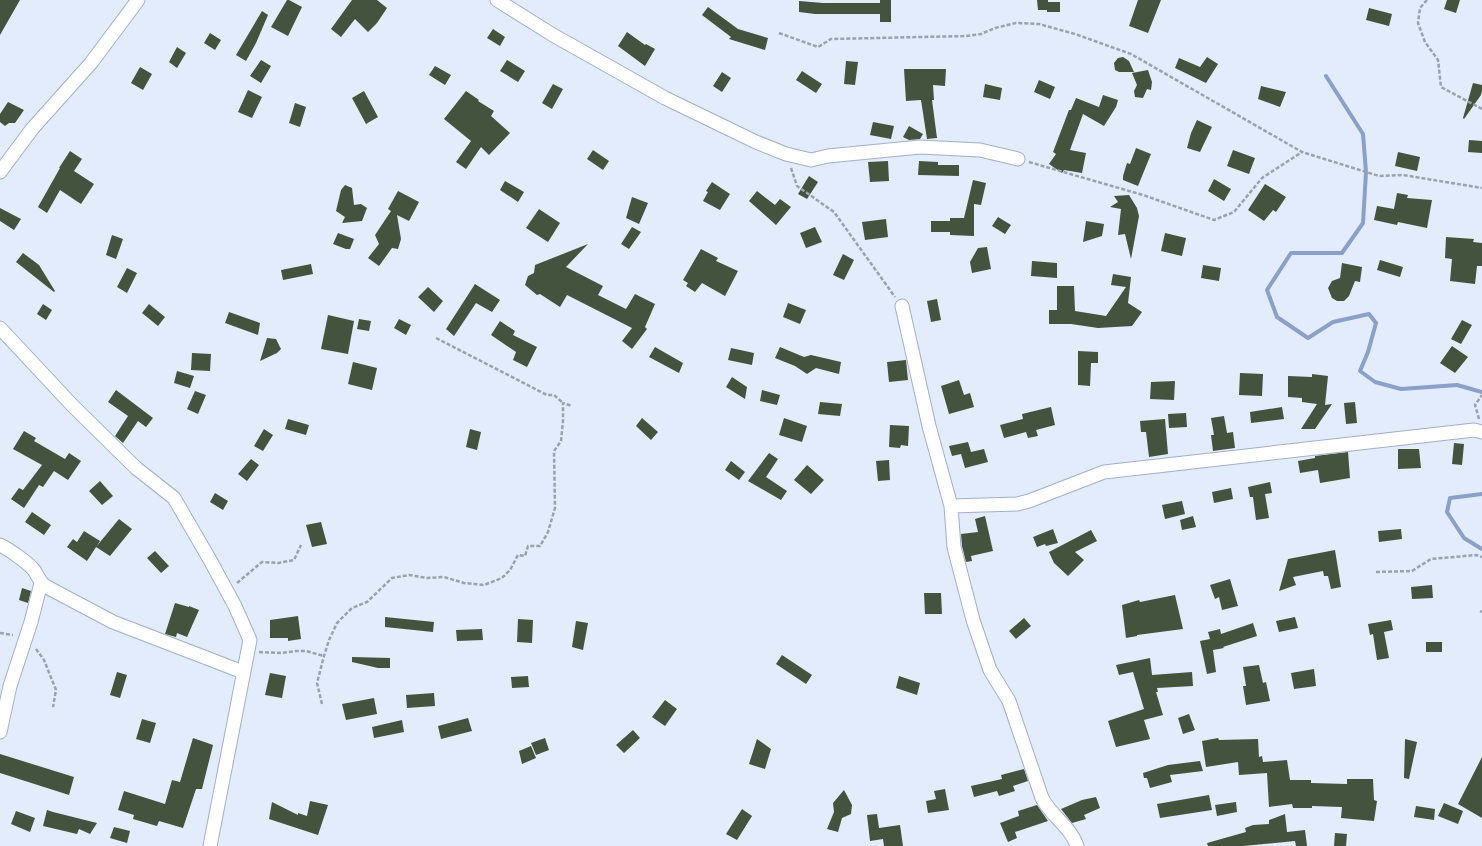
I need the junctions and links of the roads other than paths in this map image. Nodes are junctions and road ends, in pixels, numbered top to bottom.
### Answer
1 (138, 0) edge
2 (497, 0) edge
3 (1018, 159) road end
4 (0, 172) edge
5 (902, 306) road end
6 (0, 328) edge
7 (1482, 432) edge
8 (951, 506) junction
9 (0, 545) edge
10 (41, 583) junction
11 (244, 672) junction
12 (0, 732) edge
13 (210, 846) edge
14 (1077, 846) edge

1 - 4 street
2 - 3 street
5 - 8 street
6 - 11 street
7 - 8 street
8 - 14 street
9 - 10 street
10 - 11 street
10 - 12 street
11 - 13 street

